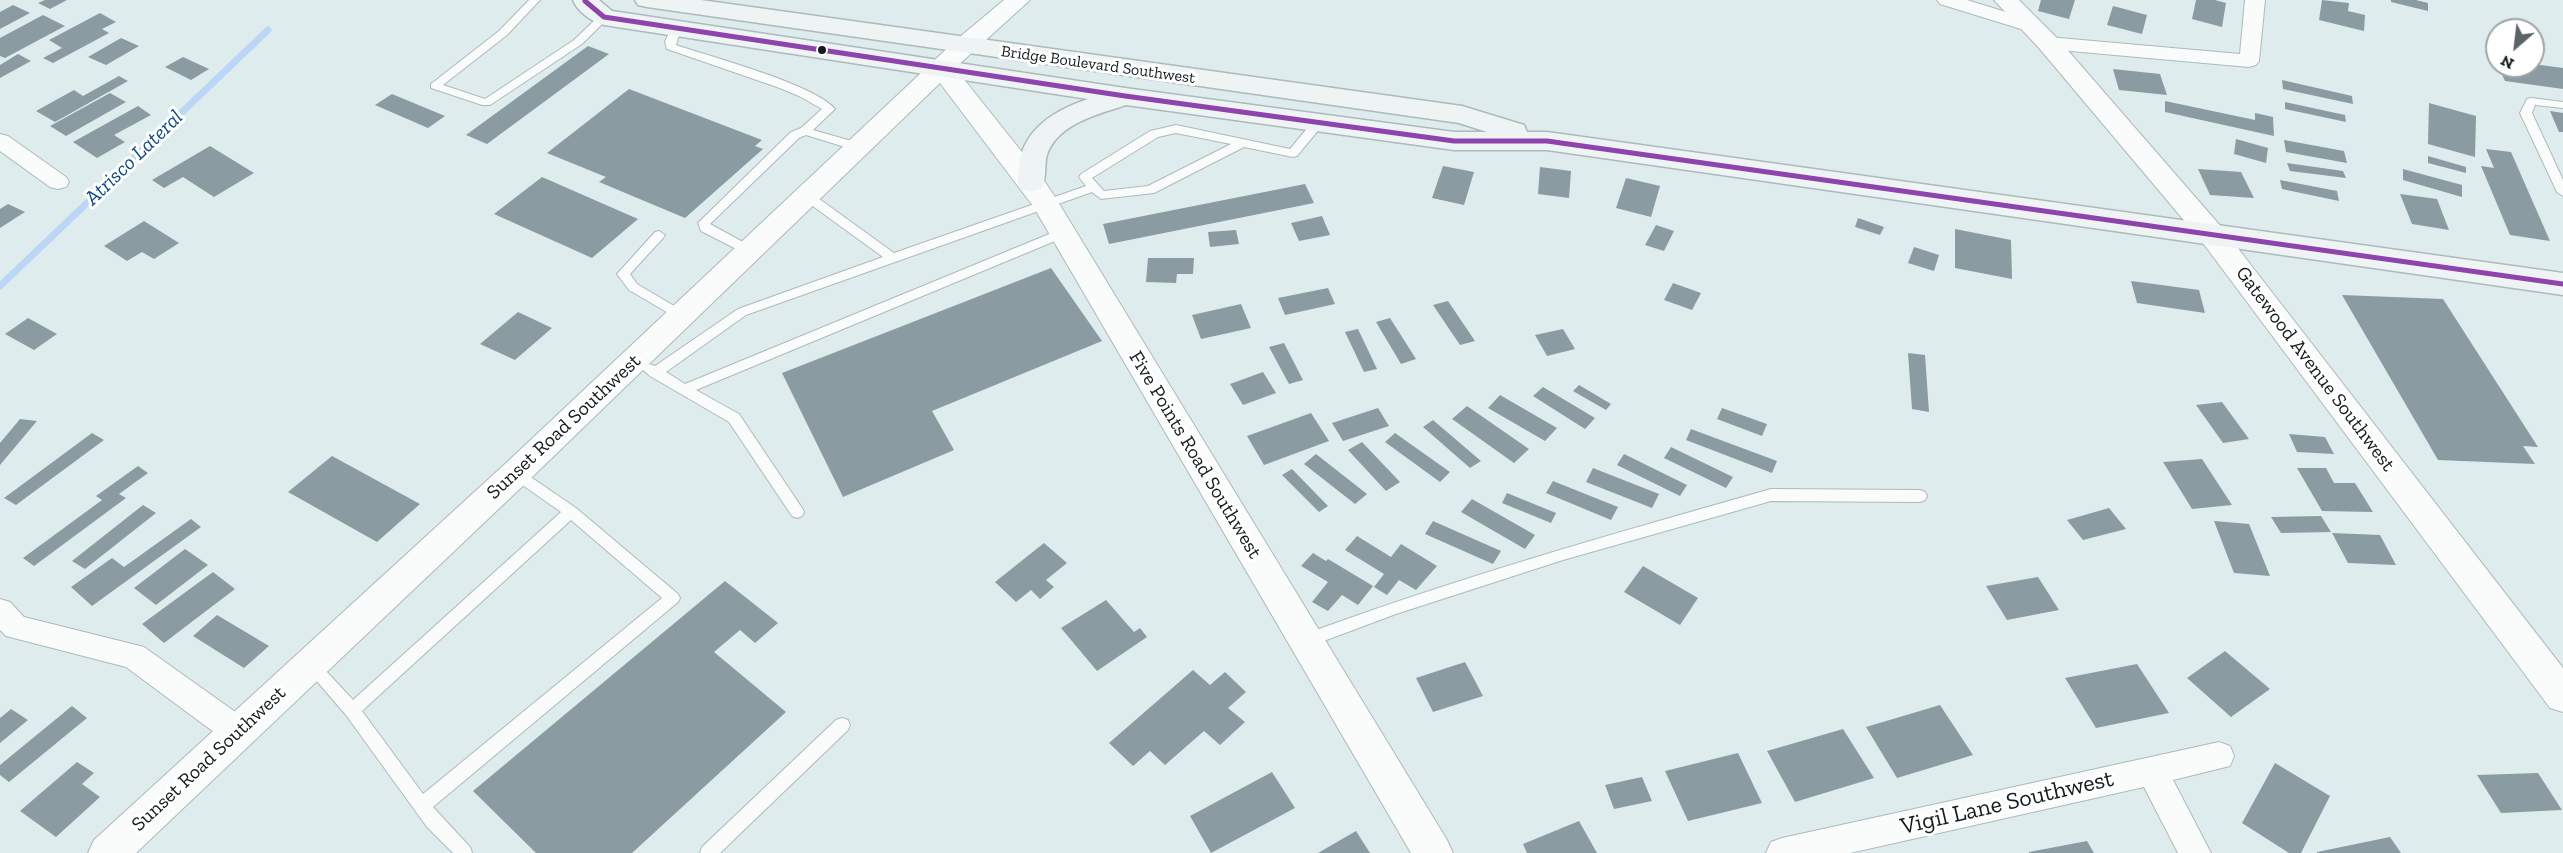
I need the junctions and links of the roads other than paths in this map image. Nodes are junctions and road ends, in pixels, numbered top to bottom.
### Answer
1 (535, 0) edge
2 (647, 0) edge
3 (1018, 0) edge
4 (1947, 0) edge
5 (2006, 0) edge
6 (2255, 0) edge
7 (589, 3) edge
8 (676, 28) junction
9 (2038, 34) junction
10 (953, 57) junction
11 (1125, 96) junction
12 (2563, 105) edge
13 (1319, 122) junction
14 (805, 131) junction
15 (0, 141) edge
16 (1547, 141) junction
17 (1242, 143) junction
18 (858, 147) junction
19 (58, 182) dead end
20 (1094, 187) junction
21 (2563, 192) edge
22 (1038, 193) junction
23 (807, 196) junction
24 (1064, 233) junction
25 (658, 235) dead end
26 (2213, 236) junction
27 (750, 251) junction
28 (892, 258) junction
29 (2563, 284) edge
30 (682, 316) junction
31 (645, 367) junction
32 (685, 389) junction
33 (516, 473) junction
34 (1920, 496) dead end
35 (571, 512) junction
36 (797, 512) dead end
37 (0, 611) edge
38 (1305, 641) junction
39 (310, 664) junction
40 (2563, 696) edge
41 (352, 710) junction
42 (842, 725) dead end
43 (237, 731) junction
44 (2219, 756) dead end
45 (2152, 771) junction
46 (423, 805) junction
47 (1867, 844) edge
48 (108, 853) edge
49 (464, 853) edge
50 (708, 853) edge
51 (1433, 853) edge
52 (1782, 853) edge
53 (2195, 853) edge

1 - 7 lane
2 - 10 main road, Bridge Boulevard Southwest
3 - 10 street, Sunset Road Southwest
4 - 9 street
5 - 9 street, Gatewood Avenue Southwest
6 - 9 street
7 - 8 main road, Bridge Boulevard Southwest
8 - 10 main road, Bridge Boulevard Southwest
8 - 14 lane
9 - 26 street, Gatewood Avenue Southwest
10 - 11 main road, Bridge Boulevard Southwest
10 - 16 main road, Bridge Boulevard Southwest
10 - 18 street, Sunset Road Southwest
10 - 22 street, Five Points Road Southwest
11 - 13 main road, Bridge Boulevard Southwest
11 - 22 main road
12 - 21 lane
13 - 16 main road, Bridge Boulevard Southwest
13 - 17 lane
14 - 18 lane
14 - 27 lane
15 - 19 street
16 - 26 main road, Bridge Boulevard Southwest
17 - 20 lane
17 - 20 lane
18 - 23 street, Sunset Road Southwest
20 - 22 lane
22 - 24 street, Five Points Road Southwest
22 - 28 lane
23 - 27 street, Sunset Road Southwest
23 - 28 lane
24 - 32 lane
24 - 38 street, Five Points Road Southwest
25 - 30 lane
26 - 29 main road, Bridge Boulevard Southwest
26 - 40 street, Gatewood Avenue Southwest
27 - 30 street, Sunset Road Southwest
28 - 31 lane
30 - 31 street, Sunset Road Southwest
31 - 32 lane
31 - 33 street, Sunset Road Southwest
32 - 36 lane
33 - 35 lane
33 - 39 street, Sunset Road Southwest
34 - 38 lane
35 - 41 lane
35 - 46 lane
37 - 43 street
38 - 51 street, Five Points Road Southwest
39 - 41 lane
39 - 43 street, Sunset Road Southwest
41 - 46 lane
42 - 50 lane
43 - 48 street, Sunset Road Southwest
44 - 45 street, Vigil Lane Southwest
45 - 47 street, Vigil Lane Southwest
45 - 53 street
46 - 49 lane
47 - 52 street, Vigil Lane Southwest

